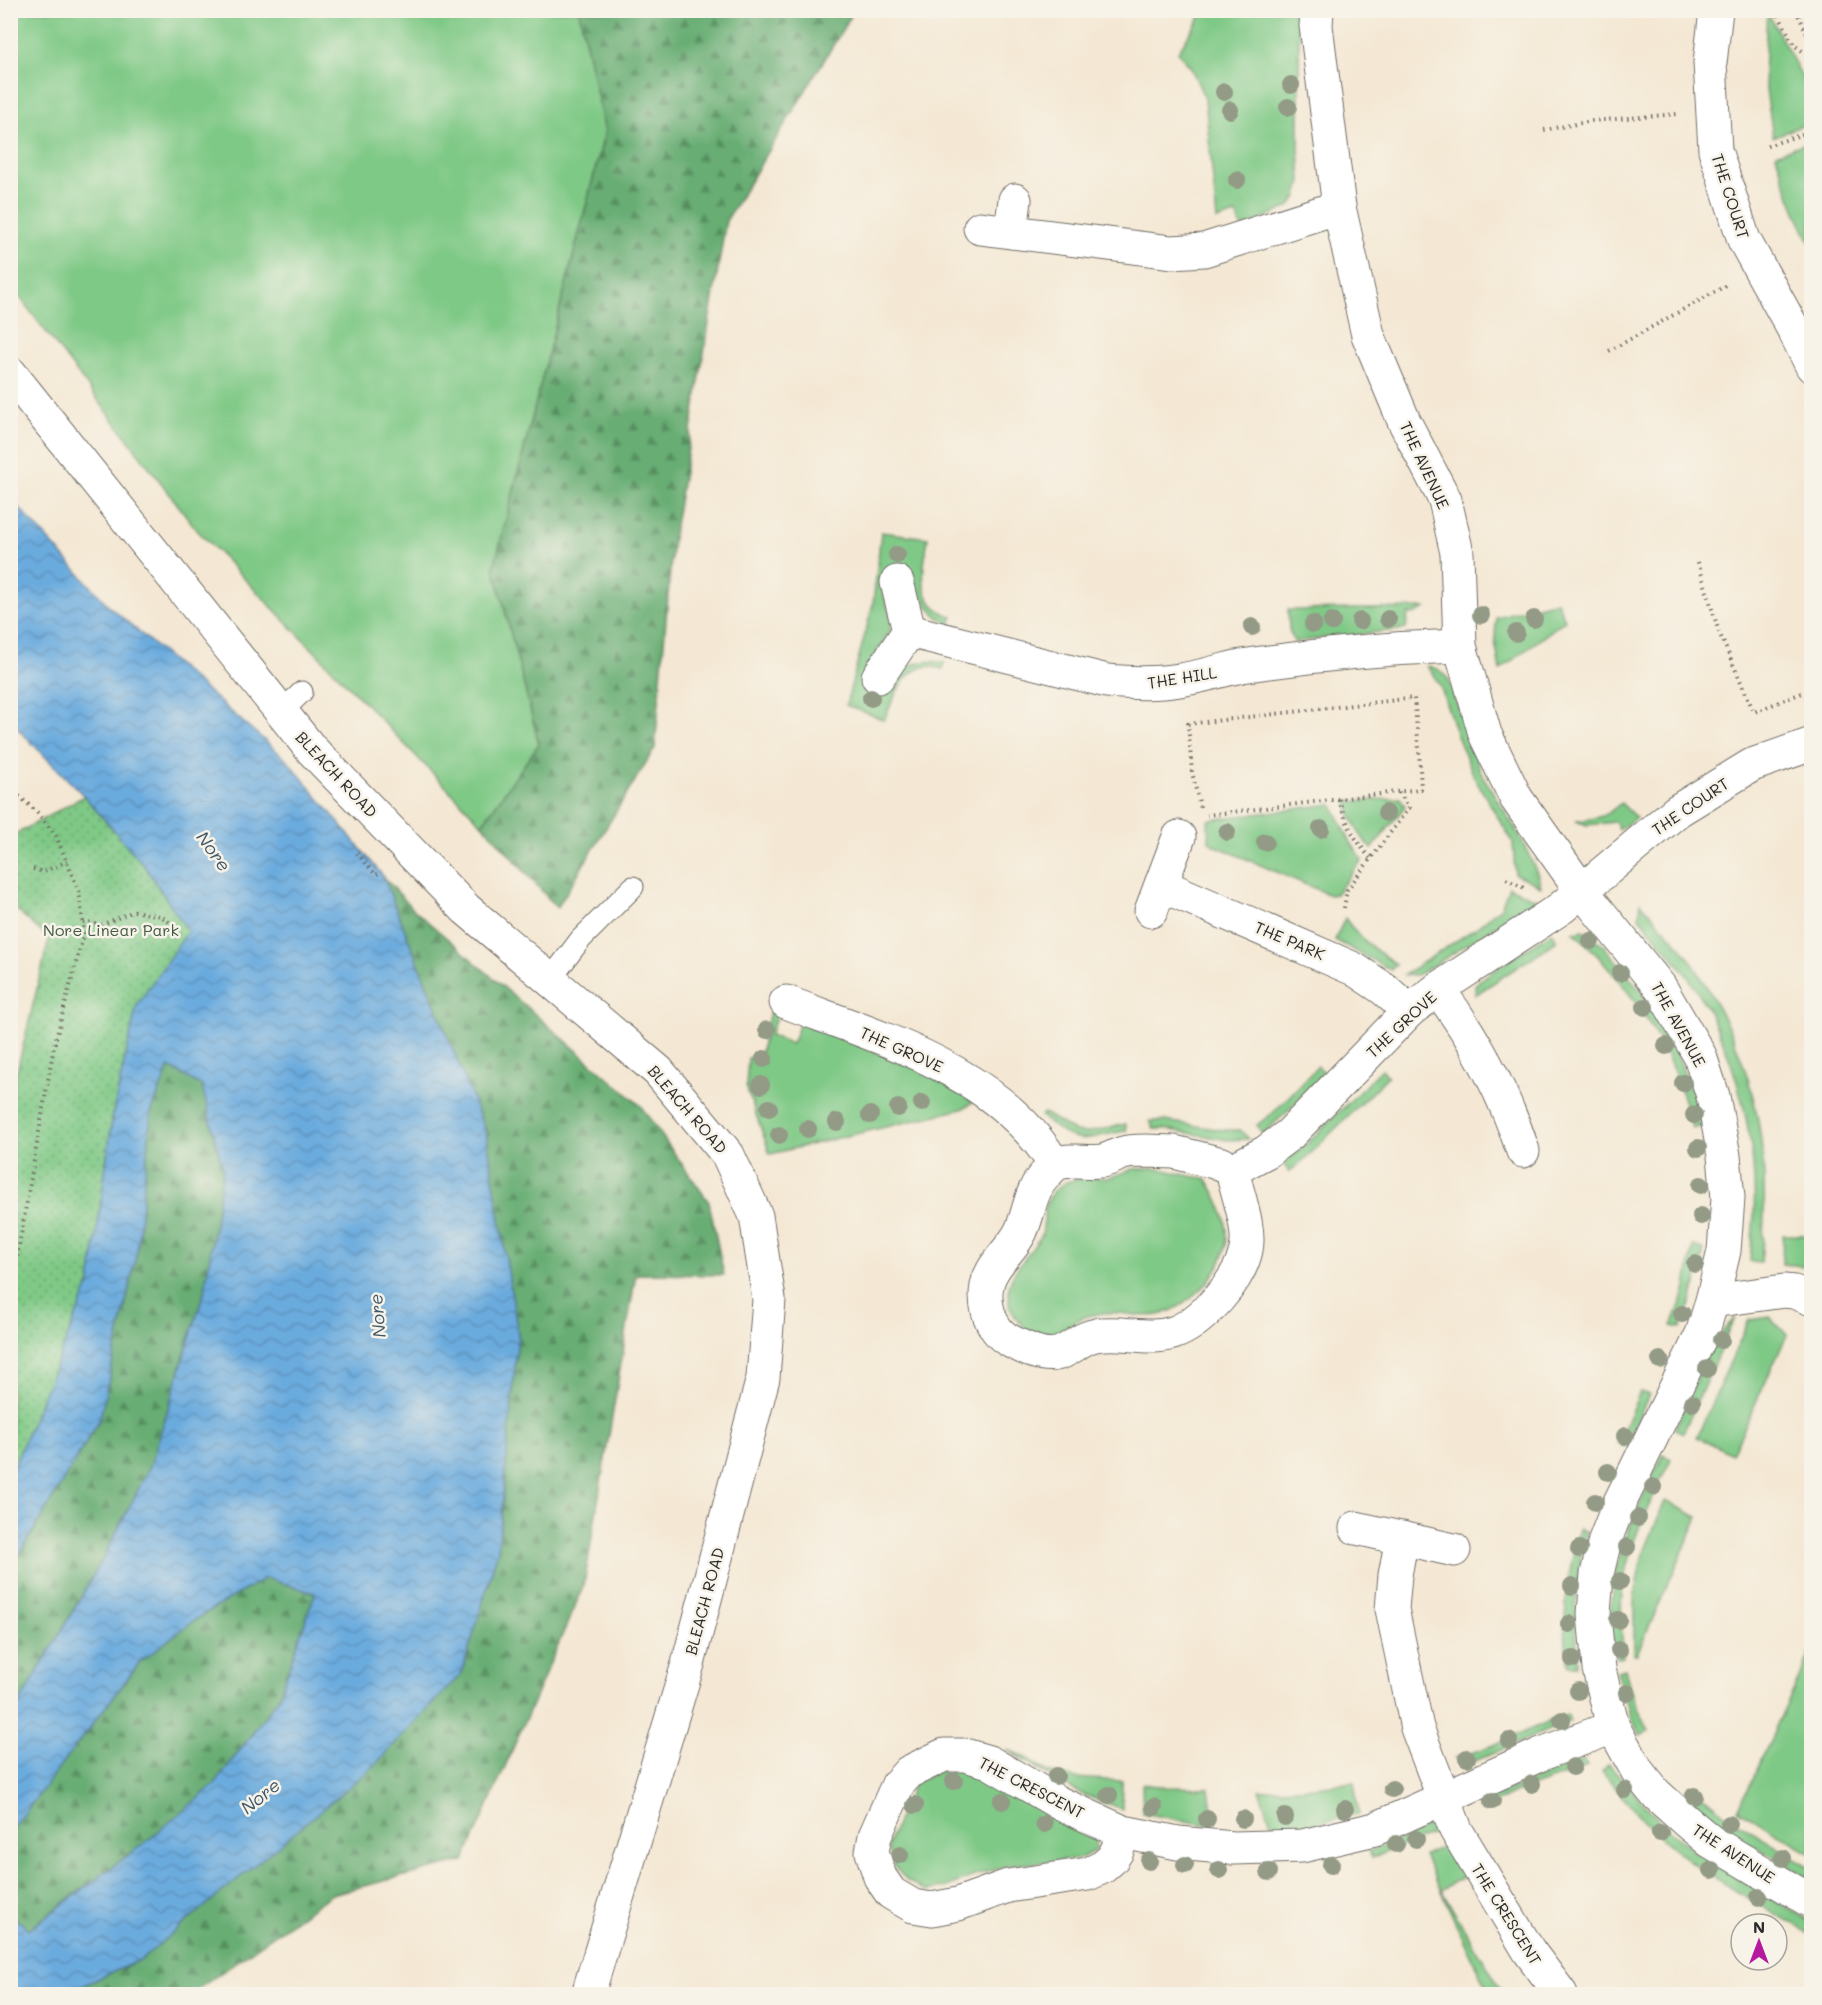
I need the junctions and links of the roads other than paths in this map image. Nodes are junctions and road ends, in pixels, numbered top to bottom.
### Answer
1 (1317, 10) edge
2 (1716, 10) edge
3 (1339, 207) junction
4 (1002, 220) dead end
5 (1812, 366) edge
6 (10, 373) edge
7 (897, 582) dead end
8 (909, 631) junction
9 (1460, 646) junction
10 (878, 677) dead end
11 (1812, 744) edge
12 (1179, 837) dead end
13 (633, 887) dead end
14 (1582, 891) junction
15 (550, 980) junction
16 (1438, 989) junction
17 (786, 1002) dead end
18 (1409, 1011) junction
19 (1523, 1151) dead end
20 (1055, 1164) junction
21 (1232, 1170) junction
22 (1812, 1299) edge
23 (1712, 1301) junction
24 (1356, 1528) dead end
25 (1402, 1538) junction
26 (1454, 1550) dead end
27 (1613, 1727) junction
28 (1443, 1798) junction
29 (1122, 1832) junction
30 (1812, 1902) edge
31 (588, 1995) edge
32 (1561, 1995) edge

1 - 3 street, THE AVENUE
2 - 5 street, THE COURT
3 - 4 street
3 - 9 street, THE AVENUE
6 - 15 street, BLEACH ROAD
7 - 8 street
8 - 9 street, THE HILL
8 - 10 street
9 - 14 street, THE AVENUE
11 - 14 street, THE COURT
12 - 18 street, THE PARK
13 - 15 lane
14 - 16 street, THE GROVE
14 - 23 street, THE AVENUE
15 - 31 street, BLEACH ROAD
16 - 18 street, THE GROVE
16 - 19 street
17 - 20 street, THE GROVE
18 - 21 street, THE GROVE
20 - 21 street
20 - 21 street
22 - 23 street
23 - 27 street, THE AVENUE
24 - 25 street
25 - 26 street
25 - 28 street, THE CRESCENT
27 - 28 street, THE CRESCENT
27 - 30 street, THE AVENUE
28 - 29 street, THE CRESCENT
28 - 32 street, THE CRESCENT
29 - 29 street, THE CRESCENT

